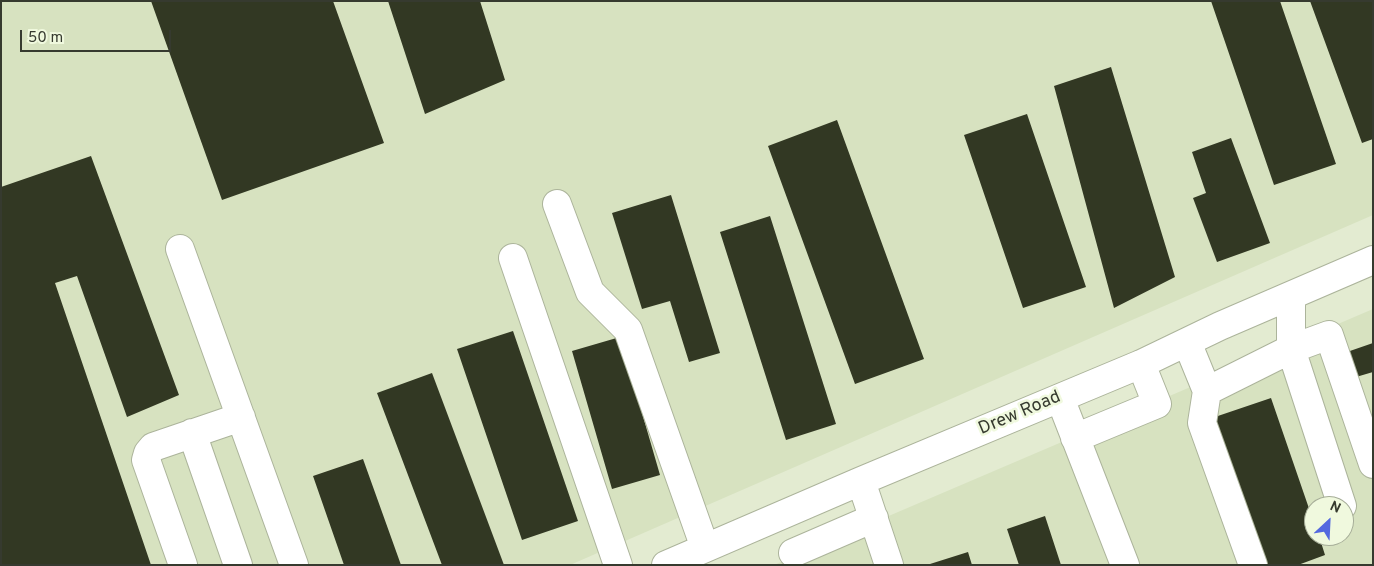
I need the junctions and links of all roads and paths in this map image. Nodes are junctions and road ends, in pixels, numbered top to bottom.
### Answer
1 (557, 204) dead end
2 (180, 249) dead end
3 (513, 258) dead end
4 (1373, 260) edge
5 (1290, 297) junction
6 (1187, 342) junction
7 (1291, 349) junction
8 (1141, 364) junction
9 (1207, 391) junction
10 (1060, 398) junction
11 (241, 417) junction
12 (192, 433) junction
13 (1075, 438) junction
14 (1373, 464) edge
15 (861, 480) junction
16 (1339, 496) edge
17 (778, 516) junction
18 (874, 518) junction
19 (687, 558) edge
20 (795, 559) edge
21 (183, 565) edge
22 (238, 565) edge
23 (294, 565) edge
24 (618, 565) edge
25 (889, 565) edge
26 (1125, 565) edge
27 (1253, 565) edge

1 - 19 street
2 - 11 street
3 - 24 street
4 - 5 street, Drew Road
5 - 6 street, Drew Road
5 - 7 street
6 - 8 street, Drew Road
6 - 9 street
7 - 9 street
7 - 14 street
7 - 16 street
8 - 10 street, Drew Road
8 - 13 street
9 - 27 street
10 - 13 street
10 - 15 street, Drew Road
11 - 12 street
11 - 23 street
12 - 21 street
12 - 22 street
13 - 26 street
15 - 17 street, Drew Road
15 - 18 street
17 - 19 street, Drew Road
17 - 20 street
18 - 20 street
18 - 25 street

